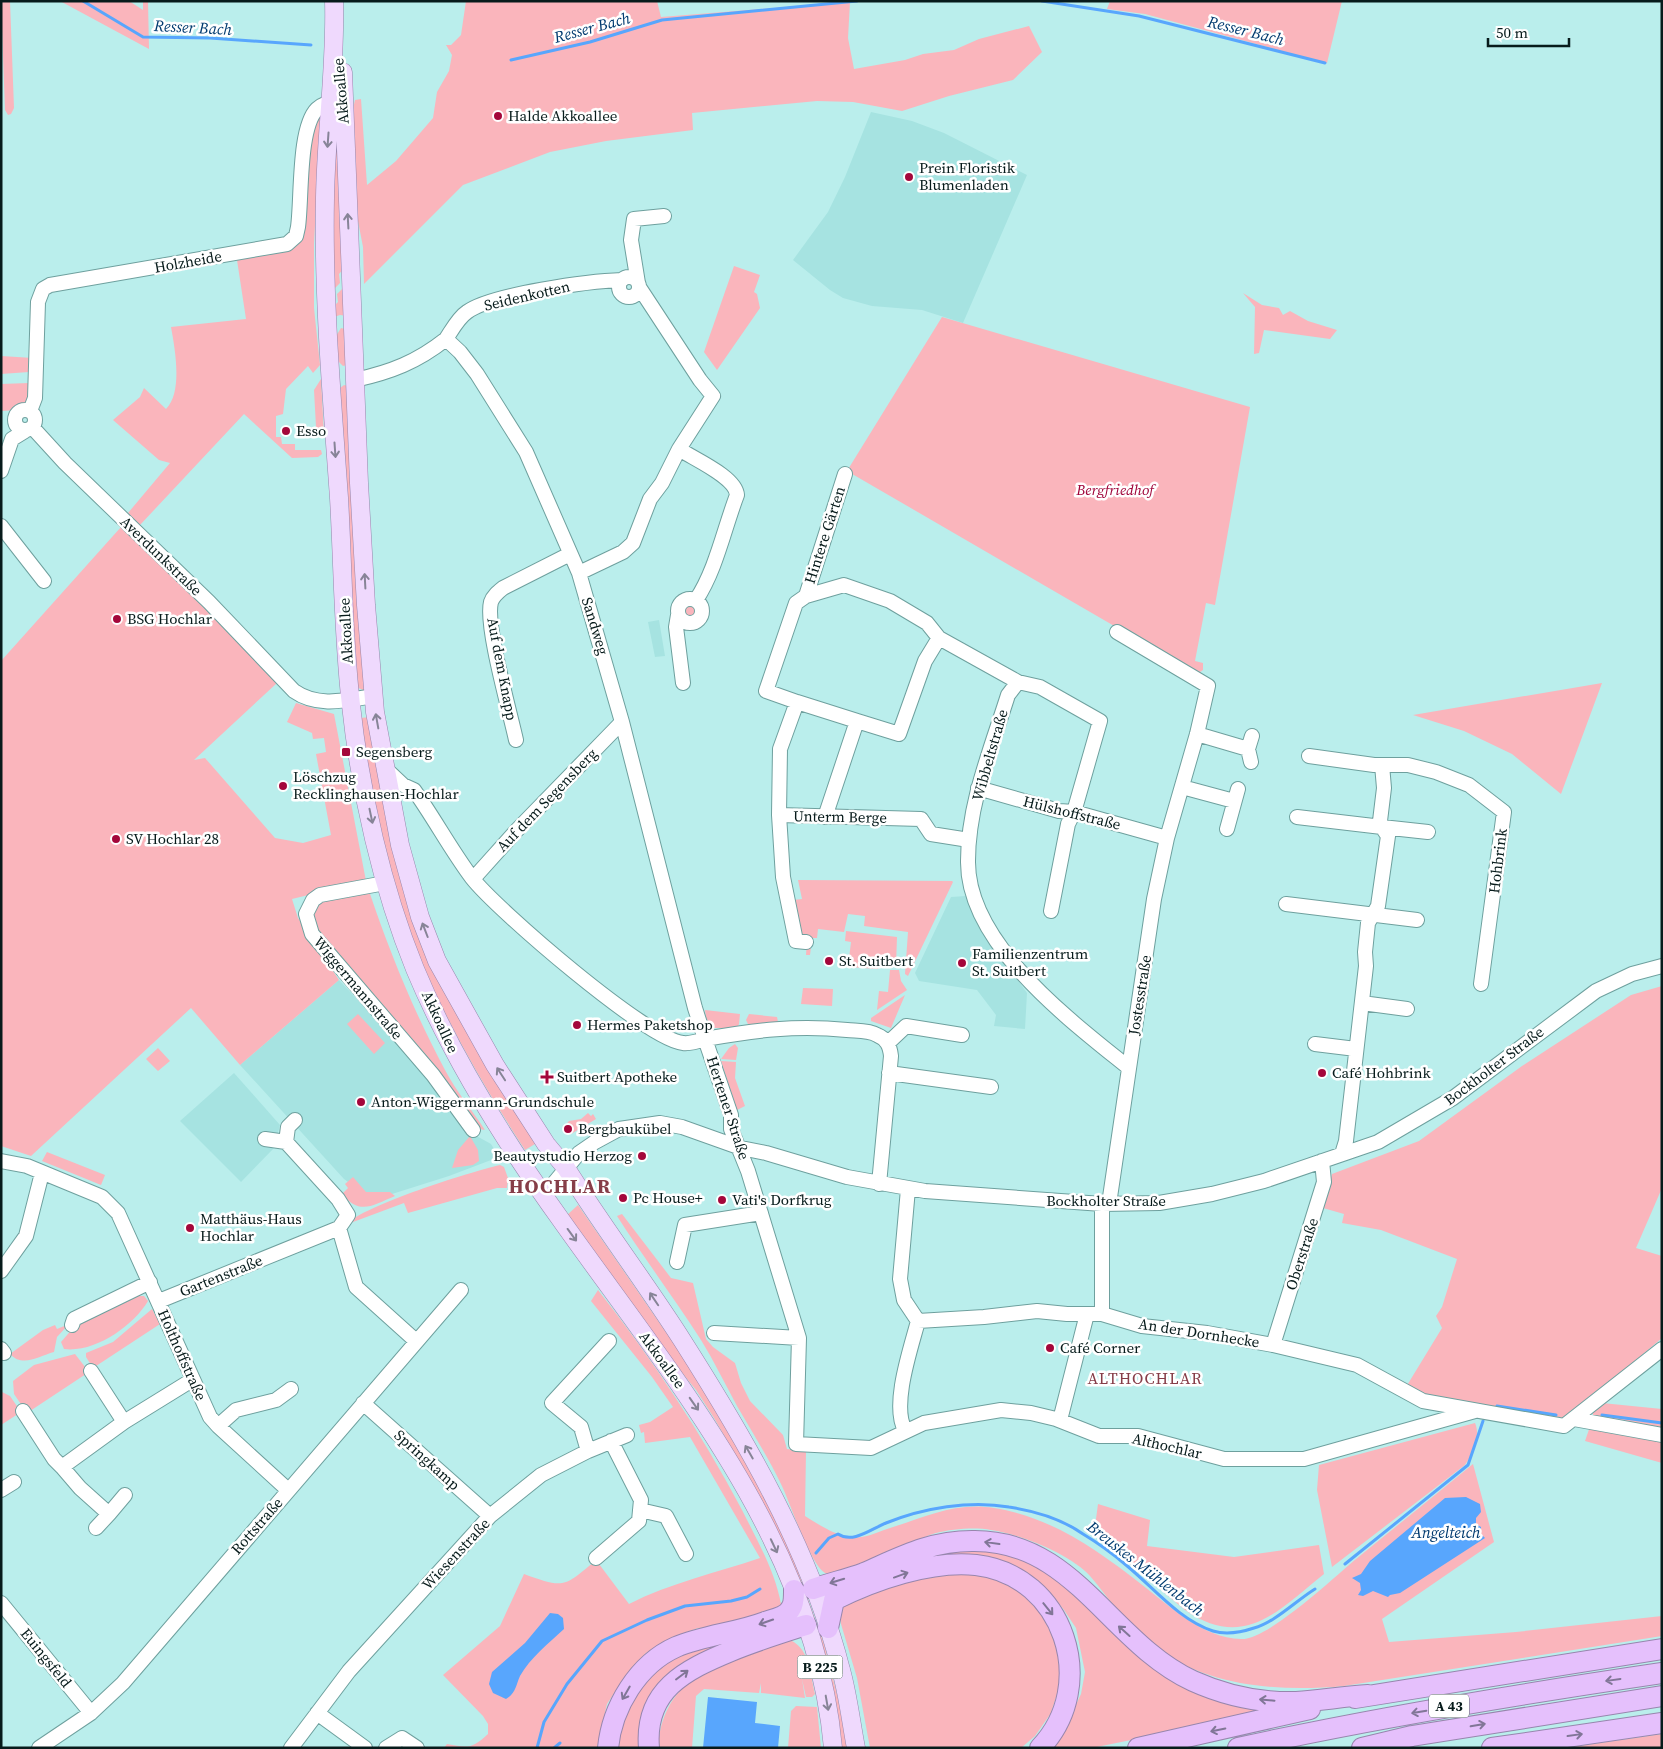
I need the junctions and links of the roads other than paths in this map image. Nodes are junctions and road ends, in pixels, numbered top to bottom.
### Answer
1 (334, 1) edge
2 (337, 102) junction
3 (664, 216) dead end
4 (638, 285) junction
5 (446, 339) junction
6 (328, 340) junction
7 (354, 356) junction
8 (330, 366) junction
9 (354, 380) junction
10 (30, 411) junction
11 (8, 419) edge
12 (29, 429) junction
13 (679, 449) junction
14 (1, 471) edge
15 (845, 474) dead end
16 (1, 526) edge
17 (570, 554) junction
18 (579, 572) junction
19 (44, 581) dead end
20 (806, 596) junction
21 (1117, 632) dead end
22 (939, 638) junction
23 (1018, 682) junction
24 (683, 683) dead end
25 (374, 696) junction
26 (350, 699) junction
27 (797, 702) junction
28 (622, 722) junction
29 (857, 722) junction
30 (1198, 734) junction
31 (516, 740) dead end
32 (1250, 749) dead end
33 (1309, 756) dead end
34 (1382, 765) junction
35 (386, 769) junction
36 (1182, 787) junction
37 (978, 788) junction
38 (1074, 812) junction
39 (779, 816) junction
40 (825, 817) junction
41 (1297, 817) dead end
42 (1382, 827) junction
43 (1227, 829) dead end
44 (1428, 832) dead end
45 (1167, 838) junction
46 (969, 840) junction
47 (473, 879) junction
48 (385, 883) junction
49 (1286, 904) dead end
50 (1051, 911) dead end
51 (1372, 915) junction
52 (1417, 920) dead end
53 (806, 942) dead end
54 (1662, 966) edge
55 (1482, 984) dead end
56 (1362, 1003) junction
57 (1407, 1009) dead end
58 (962, 1035) dead end
59 (705, 1040) junction
60 (888, 1043) junction
61 (1315, 1044) dead end
62 (1356, 1049) junction
63 (1129, 1068) junction
64 (889, 1072) junction
65 (991, 1087) dead end
66 (295, 1120) dead end
67 (473, 1130) dead end
68 (265, 1139) dead end
69 (286, 1142) junction
70 (740, 1148) junction
71 (1342, 1154) junction
72 (1, 1161) edge
73 (1322, 1161) junction
74 (566, 1168) junction
75 (42, 1172) junction
76 (879, 1184) junction
77 (908, 1189) junction
78 (544, 1195) junction
79 (1106, 1204) junction
80 (761, 1213) junction
81 (339, 1228) junction
82 (677, 1262) dead end
83 (1, 1271) edge
84 (150, 1282) junction
85 (461, 1290) dead end
86 (159, 1301) junction
87 (1087, 1314) junction
88 (1102, 1314) junction
89 (918, 1321) junction
90 (72, 1325) dead end
91 (714, 1333) dead end
92 (799, 1338) junction
93 (609, 1341) dead end
94 (416, 1342) junction
95 (1273, 1345) junction
96 (1662, 1349) edge
97 (91, 1371) dead end
98 (192, 1380) junction
99 (292, 1389) dead end
100 (363, 1403) junction
101 (23, 1411) dead end
102 (1474, 1411) junction
103 (1574, 1419) junction
104 (1060, 1420) junction
105 (124, 1422) junction
106 (218, 1426) junction
107 (905, 1430) junction
108 (626, 1435) dead end
109 (1662, 1435) edge
110 (611, 1441) junction
111 (804, 1445) joint
112 (588, 1451) junction
113 (62, 1467) junction
114 (14, 1482) dead end
115 (1, 1490) edge
116 (288, 1490) junction
117 (125, 1495) dead end
118 (640, 1510) junction
119 (109, 1514) junction
120 (490, 1516) junction
121 (96, 1528) dead end
122 (686, 1554) dead end
123 (596, 1558) dead end
124 (804, 1589) junction
125 (1, 1603) edge
126 (806, 1624) junction
127 (828, 1628) junction
128 (1662, 1649) edge
129 (1662, 1673) edge
130 (1368, 1695) junction
131 (1662, 1696) edge
132 (91, 1712) junction
133 (317, 1713) junction
134 (1662, 1724) edge
135 (39, 1748) edge
136 (291, 1748) edge
137 (365, 1748) edge
138 (386, 1748) edge
139 (417, 1748) edge
140 (608, 1748) edge
141 (649, 1748) edge
142 (833, 1748) edge
143 (856, 1748) edge
144 (1040, 1748) edge
145 (1138, 1748) edge
146 (1238, 1748) edge
147 (1362, 1748) edge
148 (1492, 1748) edge

1 - 2 main road, Akkoallee
2 -> 6 main road, Akkoallee
7 -> 2 main road, Akkoallee
2 - 10 street, Holzheide
3 - 4 street
4 - 5 street, Seidenkotten
4 - 13 street
5 - 9 street
5 - 17 street, Sandweg
6 - 7 main road, Akkoallee
6 - 8 main road, Akkoallee
7 - 9 main road, Akkoallee
8 - 9 main road
8 -> 26 main road, Akkoallee
25 -> 9 main road, Akkoallee
10 - 11 street
10 - 12 street, Holzheide
11 - 12 street
12 - 14 street
12 - 26 street, Averdunkstraße
13 - 18 street
13 - 24 street
15 - 20 street, Hintere Gärten
16 - 19 street
17 - 18 street, Sandweg
17 - 31 street, Auf dem Knapp
18 - 28 street, Sandweg
20 - 22 street, Hintere Gärten
20 - 27 street, Hintere Gärten
21 - 30 street, Jostesstraße
22 - 23 street, Hintere Gärten
22 - 29 street
23 - 37 street, Wibbeltstraße
23 - 38 street, Hintere Gärten
25 - 26 street, Averdunkstraße
35 -> 25 main road, Akkoallee
26 -> 48 main road, Akkoallee
27 - 29 street
27 - 39 street
28 - 47 street, Auf dem Segensberg
28 - 59 street, Sandweg
29 - 40 street
30 - 32 street
30 - 36 street, Jostesstraße
33 - 34 street, Hohbrink
34 - 42 street
34 - 55 street, Hohbrink
35 - 47 street, Hertener Straße
74 -> 35 main road, Akkoallee
36 - 43 street
36 - 45 street, Jostesstraße
37 - 38 street, Hülshoffstraße
37 - 46 street, Wibbeltstraße
38 - 45 street, Hülshoffstraße
38 - 50 street
39 - 40 street, Unterm Berge
39 - 53 street, Unterm Berge
40 - 46 street, Unterm Berge
41 - 42 street
42 - 44 street
42 - 51 street
45 - 63 street, Jostesstraße
46 - 63 street, Wibbeltstraße
47 - 59 street, Hertener Straße
48 - 67 street, Wiggermannstraße
48 - 78 main road, Akkoallee
49 - 51 street
51 - 52 street
51 - 56 street
54 - 71 street, Bockholter Straße
56 - 57 street
56 - 62 street
58 - 60 street
59 - 60 street
59 - 70 street, Hertener Straße
60 - 64 street
61 - 62 street
62 - 71 street
63 - 79 street, Jostesstraße
64 - 65 street
64 - 76 street
66 - 69 street
68 - 69 street
69 - 81 street
70 - 74 street, Bockholter Straße
70 - 76 street, Bockholter Straße
70 - 80 street, Hertener Straße
71 - 73 street, Bockholter Straße
72 - 75 street, Holthoffstraße
73 - 79 street, Bockholter Straße
73 - 95 street, Oberstraße
74 - 78 street
124 -> 74 main road, Akkoallee
75 - 83 street
75 - 84 street, Holthoffstraße
76 - 77 street, Bockholter Straße
77 - 79 street, Bockholter Straße
77 - 89 street
78 -> 124 main road, Akkoallee
79 - 88 street, Jostesstraße
80 - 82 street
80 - 92 street, Hertener Straße
81 - 86 street, Gartenstraße
81 - 94 street
84 - 86 street, Holthoffstraße
84 - 90 street
85 - 94 street, Rottstraße
86 - 98 street, Holthoffstraße
87 - 88 street, An der Dornhecke
87 - 89 street, An der Dornhecke
87 - 104 street
88 - 95 street, An der Dornhecke
89 - 107 street
91 - 92 street
92 - 111 street, Hertener Straße
93 - 112 street
94 - 100 street, Rottstraße
95 - 102 street, An der Dornhecke
96 - 103 street
97 - 105 street
98 - 105 street
98 - 106 street, Holthoffstraße
99 - 106 street
100 - 116 street, Rottstraße
100 - 120 street, Springkamp
101 - 113 street
102 - 103 street, An der Dornhecke
102 - 104 street, Althochlar
103 - 109 street
104 - 107 street, Althochlar
105 - 113 street
106 - 116 street, Holthoffstraße
107 - 111 street, Althochlar
108 - 110 street, Wiesenstraße
110 - 112 street, Wiesenstraße
110 - 118 street
112 - 120 street, Wiesenstraße
113 - 119 street
114 - 115 street
116 - 132 street, Rottstraße
117 - 119 street
118 - 122 street
118 - 123 street
119 - 121 street
120 - 133 street, Wiesenstraße
124 - 126 main road, B 225
124 - 127 main road, B 225
130 -> 124 highway
124 -> 140 highway
125 - 132 street, Euingsfeld
141 -> 126 highway
126 -> 142 main road, B 225
127 - 143 main road, B 225
127 -> 144 highway
128 - 130 highway
129 -> 146 highway, A 43
130 -> 145 highway
147 -> 131 highway, A 43
132 - 135 street, Rottstraße
133 - 136 street, Wiesenstraße
133 - 137 street
148 -> 134 highway
138 - 139 street

